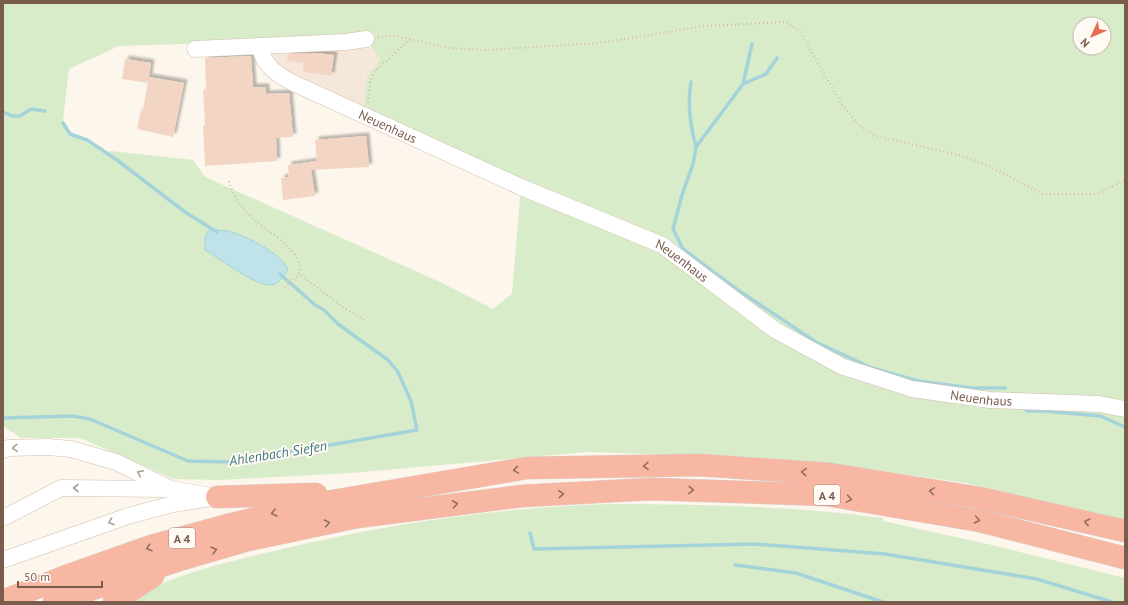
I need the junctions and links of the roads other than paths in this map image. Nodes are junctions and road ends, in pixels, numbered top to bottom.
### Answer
1 (366, 39) road end
2 (260, 46) junction
3 (195, 49) dead end
4 (1125, 409) edge
5 (3, 450) edge
6 (171, 489) junction
7 (367, 494) junction
8 (217, 496) junction
9 (5, 517) dead end
10 (1125, 531) edge
11 (1125, 558) edge
12 (3, 560) edge
13 (179, 560) junction
14 (3, 601) edge
15 (54, 602) edge
16 (114, 602) edge

1 - 2 street
2 - 3 street
2 - 4 street, Neuenhaus
6 -> 5 street
6 - 8 street
6 -> 9 street
7 - 8 highway
10 -> 7 highway, A 4
7 -> 14 highway, A 4
8 -> 12 street
13 -> 11 highway, A 4
13 - 15 highway, A 4
13 - 16 highway

